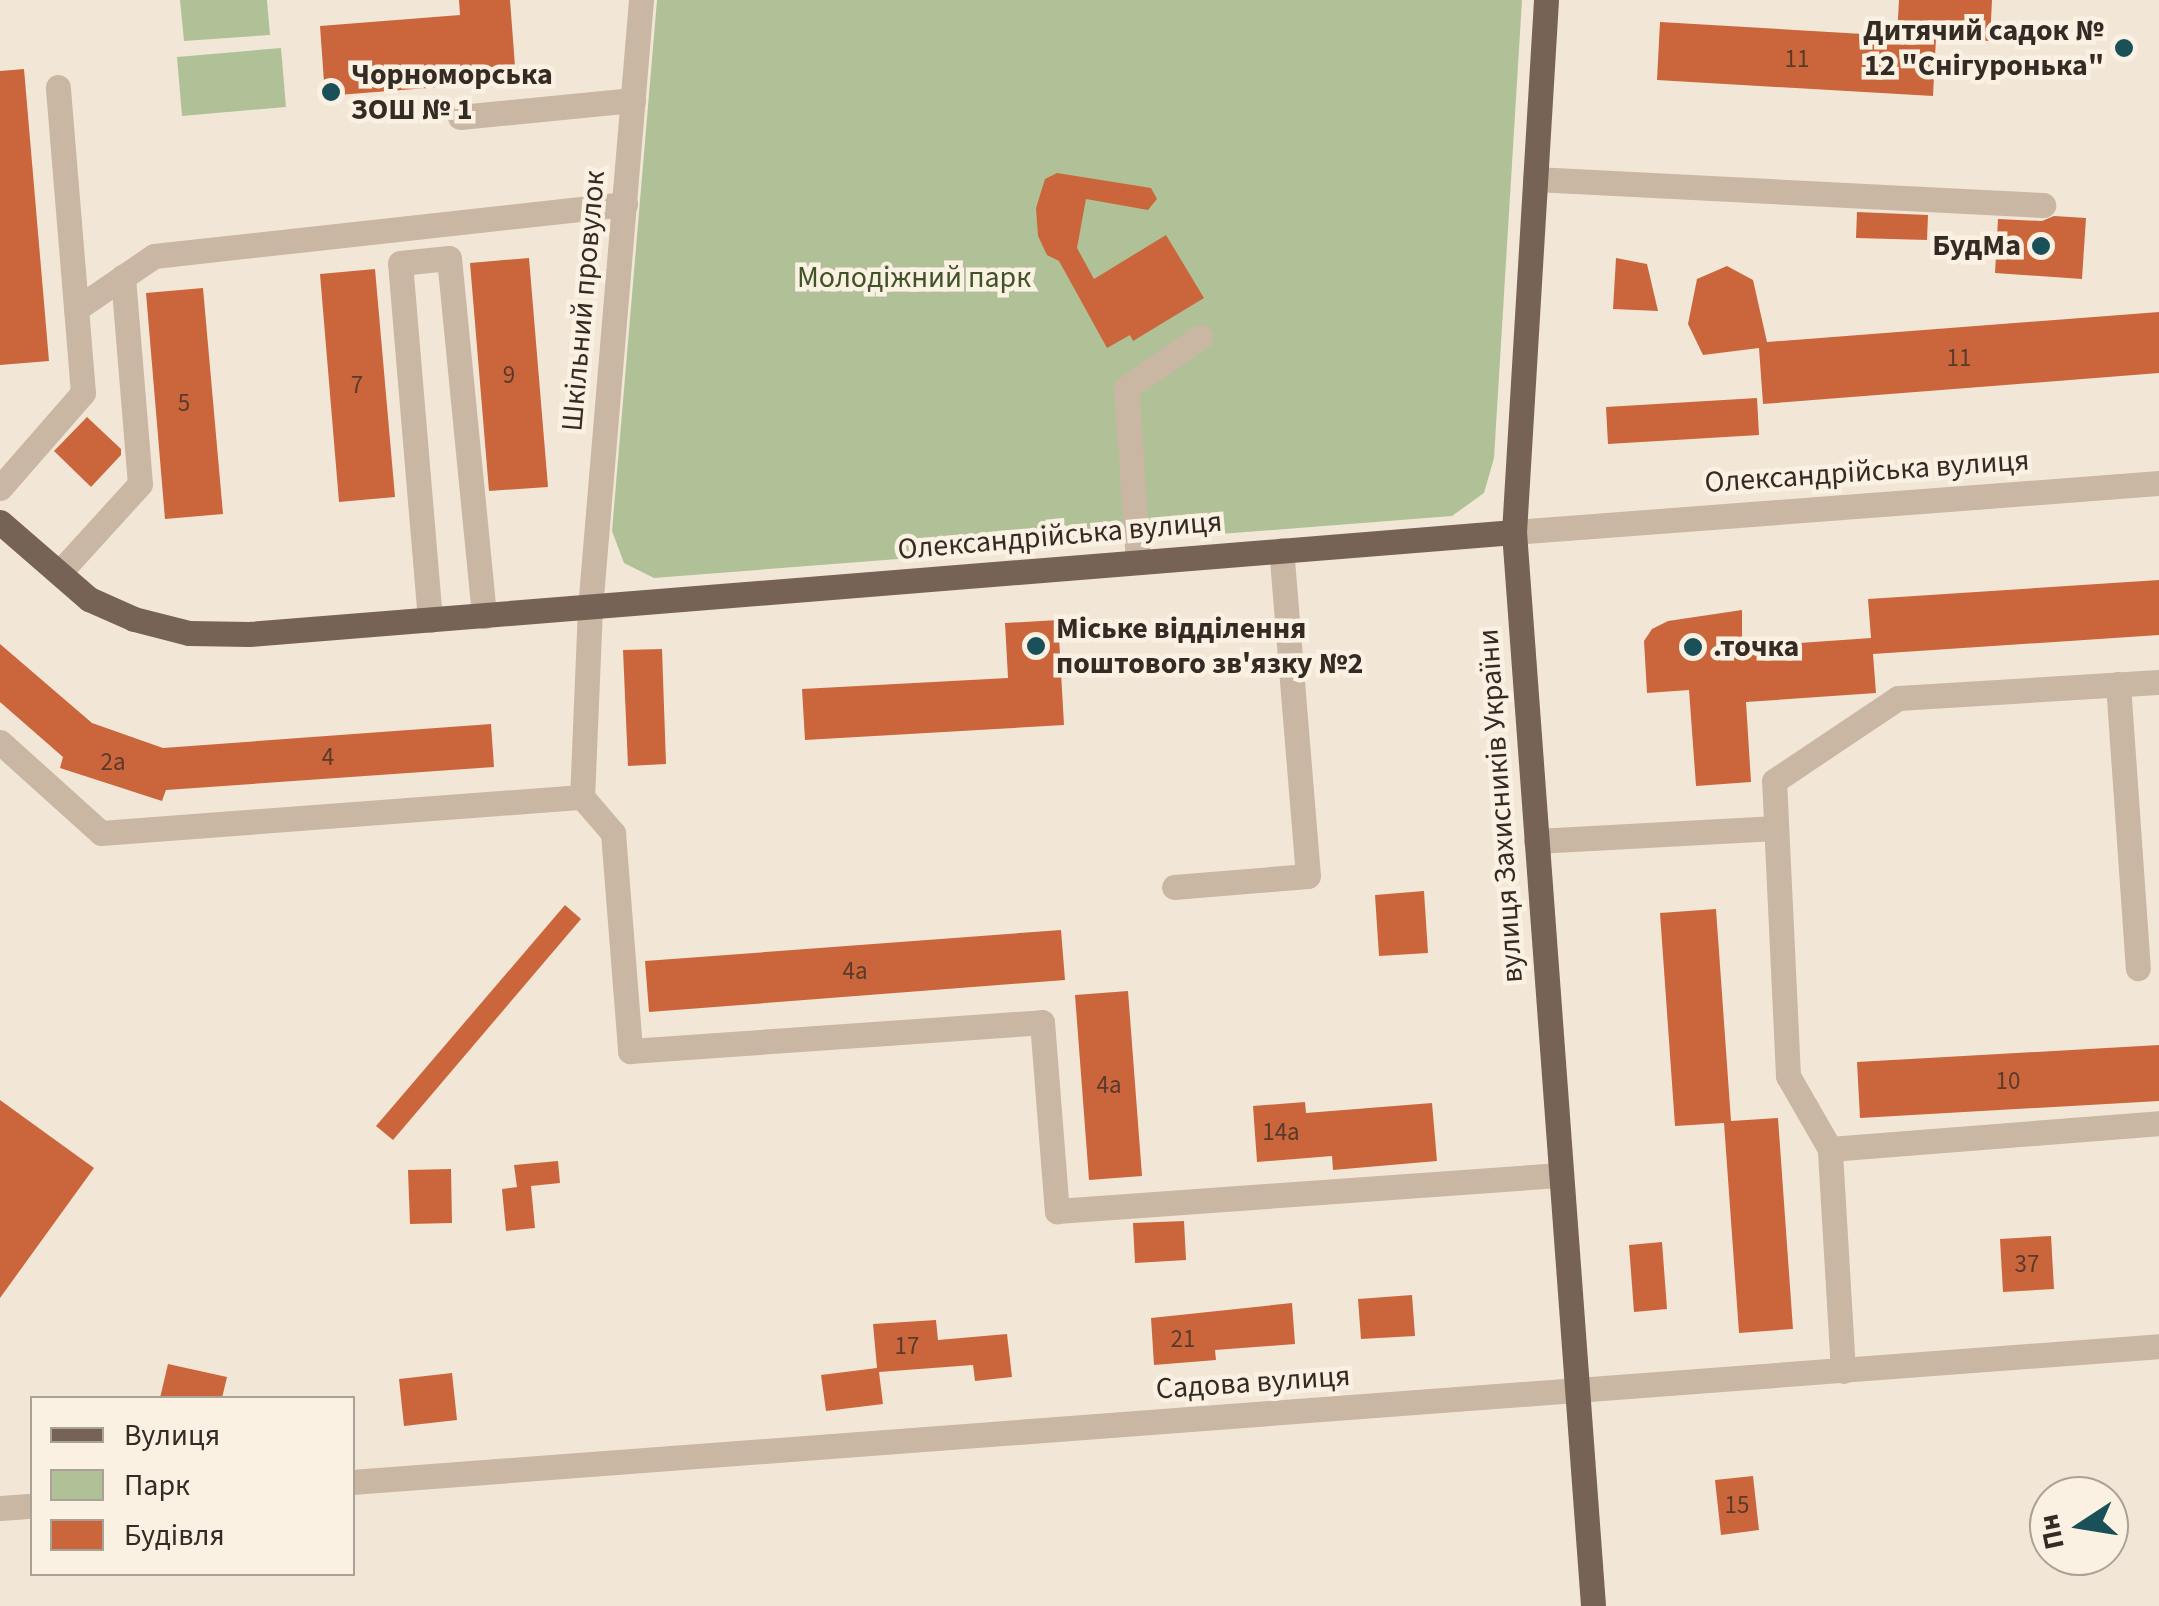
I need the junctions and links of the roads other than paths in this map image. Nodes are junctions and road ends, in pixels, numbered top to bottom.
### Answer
1 (641, 0) edge
2 (1546, 0) edge
3 (58, 87) dead end
4 (633, 100) junction
5 (460, 117) dead end
6 (1536, 179) junction
7 (625, 204) junction
8 (2043, 205) dead end
9 (124, 277) junction
10 (76, 310) junction
11 (1200, 337) dead end
12 (2159, 482) edge
13 (0, 488) edge
14 (0, 522) edge
15 (1514, 532) junction
16 (1281, 550) junction
17 (1138, 562) junction
18 (59, 573) junction
19 (590, 608) junction
20 (484, 616) junction
21 (430, 620) junction
22 (2159, 682) edge
23 (2118, 684) junction
24 (0, 742) edge
25 (582, 797) junction
26 (1776, 828) junction
27 (1536, 841) junction
28 (1174, 887) dead end
29 (2138, 968) dead end
30 (2159, 1124) edge
31 (1830, 1148) junction
32 (1558, 1175) junction
33 (2159, 1346) edge
34 (1844, 1371) junction
35 (1574, 1392) junction
36 (355, 1482) edge
37 (30, 1506) edge
38 (0, 1508) edge
39 (1593, 1606) edge

1 - 4 street, Шкільний провулок
2 - 6 main road, вулиця Захисників України
3 - 10 street
4 - 5 street
4 - 7 street, Шкільний провулок
6 - 8 street
6 - 15 main road, вулиця Захисників України
7 - 9 street
7 - 19 street, Шкільний провулок
9 - 10 street
9 - 18 street
10 - 13 street
11 - 17 street
12 - 15 street, Олександрійська вулиця
14 - 18 main road, Олександрійська вулиця
15 - 16 main road, Олександрійська вулиця
15 - 27 main road, вулиця Захисників України
16 - 17 main road, Олександрійська вулиця
16 - 28 street
17 - 19 main road, Олександрійська вулиця
18 - 21 main road, Олександрійська вулиця
19 - 20 main road, Олександрійська вулиця
19 - 25 street, Шкільний провулок
20 - 21 main road, Олександрійська вулиця
20 - 21 street
22 - 23 street
23 - 26 street
23 - 29 street
24 - 25 street
25 - 32 street
26 - 27 street
26 - 31 street
27 - 32 main road, вулиця Захисників України
30 - 31 street
31 - 34 street
32 - 35 main road, вулиця Захисників України
33 - 34 street, Садова вулиця
34 - 35 street, Садова вулиця
35 - 36 street, Садова вулиця
35 - 39 main road, вулиця Захисників України
37 - 38 street

